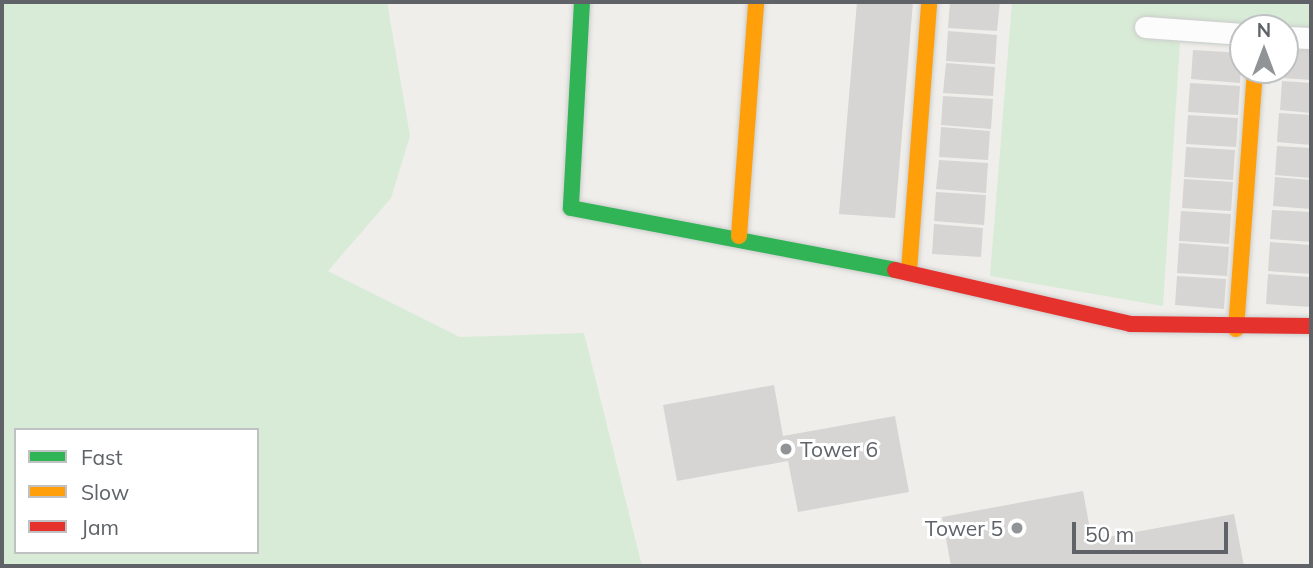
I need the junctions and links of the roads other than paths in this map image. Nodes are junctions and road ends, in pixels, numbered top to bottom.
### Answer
1 (582, 2) edge
2 (756, 2) edge
3 (929, 2) edge
4 (1145, 27) dead end
5 (1229, 33) edge
6 (1254, 84) edge
7 (739, 236) junction
8 (909, 271) junction
9 (1311, 326) edge
10 (1236, 329) junction

1 - 7 street
2 - 7 street
3 - 8 street
4 - 5 street
6 - 10 street
7 - 8 street
8 - 10 street
9 - 10 street

